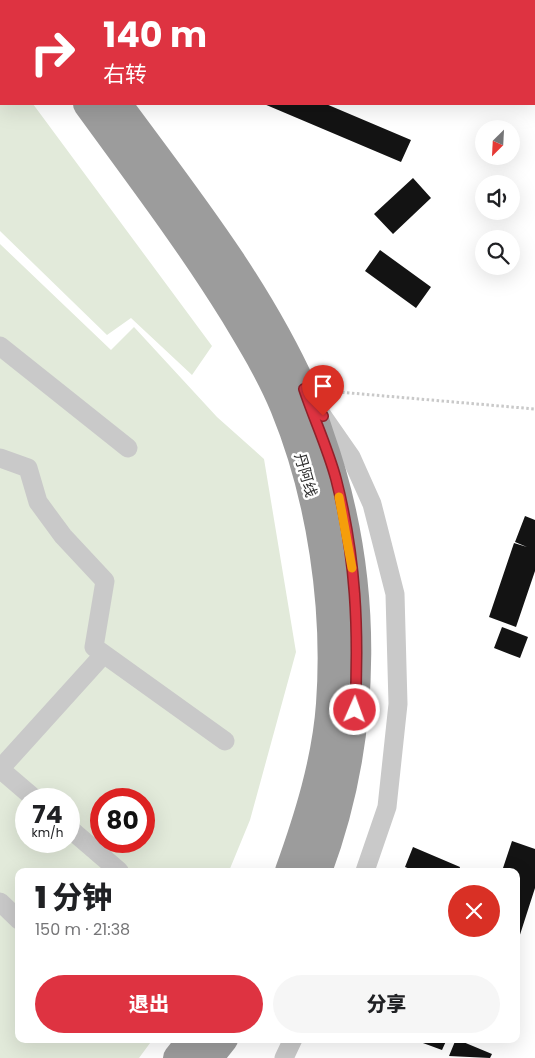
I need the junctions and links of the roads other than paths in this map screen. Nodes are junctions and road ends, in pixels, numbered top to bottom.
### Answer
1 (88, 105) edge
2 (119, 105) edge
3 (0, 346) edge
4 (304, 389) junction
5 (128, 448) dead end
6 (0, 458) edge
7 (104, 654) junction
8 (225, 741) dead end
9 (0, 769) edge
10 (22, 788) edge
11 (80, 837) edge
12 (116, 868) edge
13 (290, 868) edge
14 (319, 868) edge
15 (366, 868) edge
16 (0, 902) edge
17 (15, 916) edge
18 (189, 1043) edge
19 (221, 1043) edge
20 (292, 1043) edge
21 (177, 1058) edge
22 (209, 1058) edge
23 (284, 1058) edge

1 - 13 highway, 丹阿线
2 - 4 highway, 丹阿线
3 - 5 street
4 - 14 highway, 丹阿线
4 - 15 street
6 - 7 street
7 - 8 street
7 - 9 street
9 - 10 street
11 - 12 street
16 - 17 street
18 - 21 highway
19 - 22 highway
20 - 23 street

